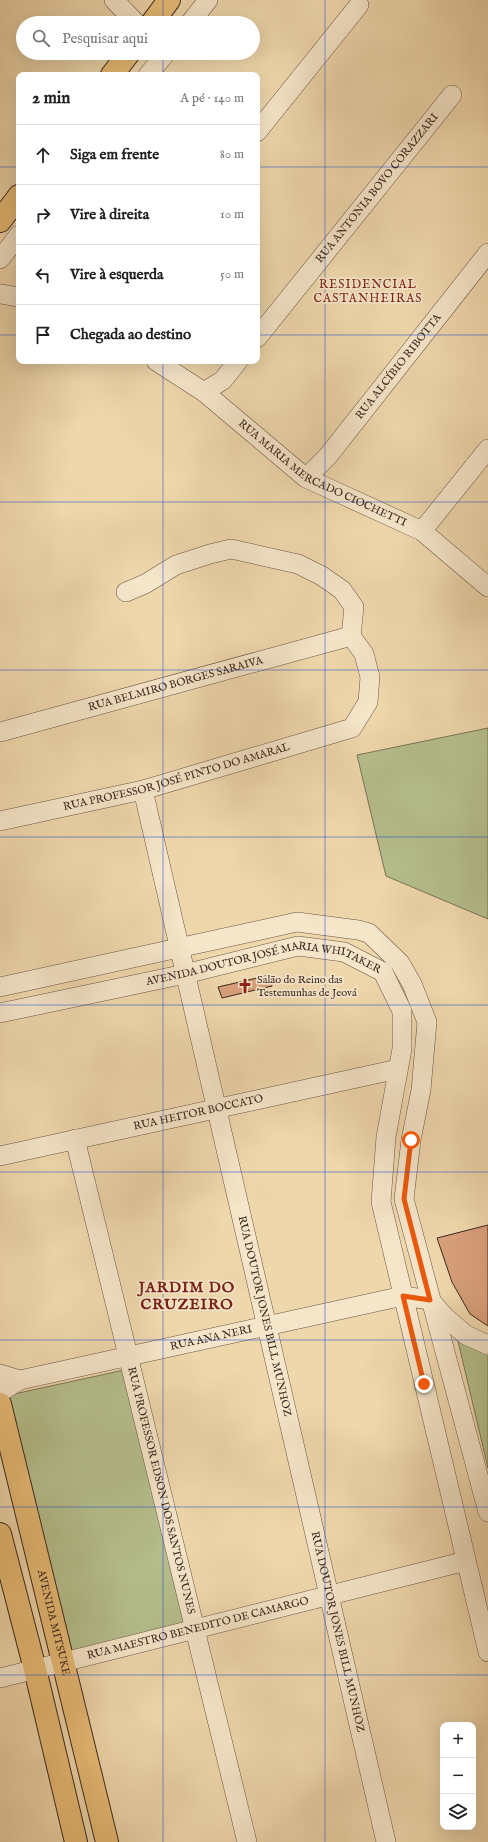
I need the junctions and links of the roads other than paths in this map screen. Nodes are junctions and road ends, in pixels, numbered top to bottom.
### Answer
1 (114, 0) edge
2 (208, 0) edge
3 (167, 1) edge
4 (359, 5) dead end
5 (129, 16) edge
6 (157, 16) edge
7 (195, 16) edge
8 (124, 60) edge
9 (160, 60) edge
10 (114, 72) edge
11 (150, 72) edge
12 (452, 95) dead end
13 (260, 128) edge
14 (16, 200) edge
15 (0, 221) edge
16 (16, 242) edge
17 (488, 253) edge
18 (9, 257) edge
19 (0, 294) edge
20 (16, 297) edge
21 (260, 334) edge
22 (161, 364) edge
23 (236, 364) edge
24 (204, 392) junction
25 (488, 449) edge
26 (306, 478) junction
27 (422, 531) junction
28 (488, 587) edge
29 (126, 592) dead end
30 (352, 636) junction
31 (0, 732) edge
32 (143, 790) junction
33 (0, 821) edge
34 (179, 947) junction
35 (185, 974) junction
36 (0, 987) edge
37 (0, 1013) edge
38 (398, 1069) junction
39 (216, 1109) junction
40 (76, 1139) junction
41 (0, 1156) edge
42 (403, 1296) junction
43 (430, 1300) junction
44 (267, 1326) junction
45 (488, 1345) edge
46 (129, 1357) junction
47 (0, 1374) edge
48 (20, 1380) junction
49 (0, 1392) edge
50 (0, 1404) edge
51 (488, 1512) edge
52 (0, 1534) edge
53 (466, 1561) junction
54 (329, 1596) junction
55 (195, 1630) junction
56 (488, 1652) edge
57 (64, 1662) junction
58 (35, 1669) junction
59 (0, 1678) edge
60 (76, 1842) edge
61 (108, 1842) edge
62 (247, 1842) edge
63 (386, 1842) edge

1 - 5 street
2 - 7 street
3 - 6 main road
4 - 13 street
8 - 10 main road
9 - 11 street
12 - 21 street, RUA ANTONIA BOVO CORAZZARI
14 - 15 main road
16 - 18 street
17 - 26 street, RUA ALCÍBIO RIBOTTA
19 - 20 street
22 - 24 street, RUA MARIA MERCADO CIOCHETTI
23 - 24 street
24 - 26 street, RUA MARIA MERCADO CIOCHETTI
25 - 27 street
26 - 27 street, RUA MARIA MERCADO CIOCHETTI
27 - 28 street, RUA MARIA MERCADO CIOCHETTI
29 - 30 street
30 - 31 street, RUA BELMIRO BORGES SARAIVA
30 - 32 street, RUA PROFESSOR JOSÉ PINTO DO AMARAL
32 - 33 street, RUA PROFESSOR JOSÉ PINTO DO AMARAL
32 - 34 street, RUA DOUTOR JONES BILL MUNHOZ
34 - 35 street, RUA DOUTOR JONES BILL MUNHOZ
34 - 36 street, AVENIDA DOUTOR JOSÉ MARIA WHITAKER
34 - 43 street, AVENIDA DOUTOR JOSÉ MARIA WHITAKER
35 - 37 street, AVENIDA DOUTOR JOSÉ MARIA WHITAKER
35 - 38 street, AVENIDA DOUTOR JOSÉ MARIA WHITAKER
35 - 39 street, RUA DOUTOR JONES BILL MUNHOZ
38 - 39 street, RUA HEITOR BOCCATO
38 - 42 street, AVENIDA DOUTOR JOSÉ MARIA WHITAKER
39 - 40 street, RUA HEITOR BOCCATO
39 - 44 street, RUA DOUTOR JONES BILL MUNHOZ
40 - 41 street, RUA HEITOR BOCCATO
40 - 46 street, RUA PROFESSOR EDSON DOS SANTOS NUNES
42 - 43 street
42 - 44 street, RUA ANA NERI
42 - 53 street, AVENIDA DOUTOR JOSÉ MARIA WHITAKER
43 - 45 street
43 - 51 street, AVENIDA DOUTOR JOSÉ MARIA WHITAKER
44 - 46 street, RUA ANA NERI
44 - 54 street, RUA DOUTOR JONES BILL MUNHOZ
46 - 48 street, RUA ANA NERI
46 - 55 street, RUA PROFESSOR EDSON DOS SANTOS NUNES
47 - 48 street, RUA ANA NERI
48 - 49 street, RUA ANA NERI
50 - 57 main road, AVENIDA MITSUKE
52 - 58 main road
53 - 54 street, RUA MAESTRO BENEDITO DE CAMARGO
53 - 56 street, AVENIDA DOUTOR JOSÉ MARIA WHITAKER
54 - 55 street, RUA MAESTRO BENEDITO DE CAMARGO
54 - 63 street, RUA DOUTOR JONES BILL MUNHOZ
55 - 57 street, RUA MAESTRO BENEDITO DE CAMARGO
55 - 62 street, RUA PROFESSOR EDSON DOS SANTOS NUNES
57 - 58 street, RUA MAESTRO BENEDITO DE CAMARGO
57 - 61 main road, AVENIDA MITSUKE
58 - 59 street, RUA MAESTRO BENEDITO DE CAMARGO
58 - 60 main road

